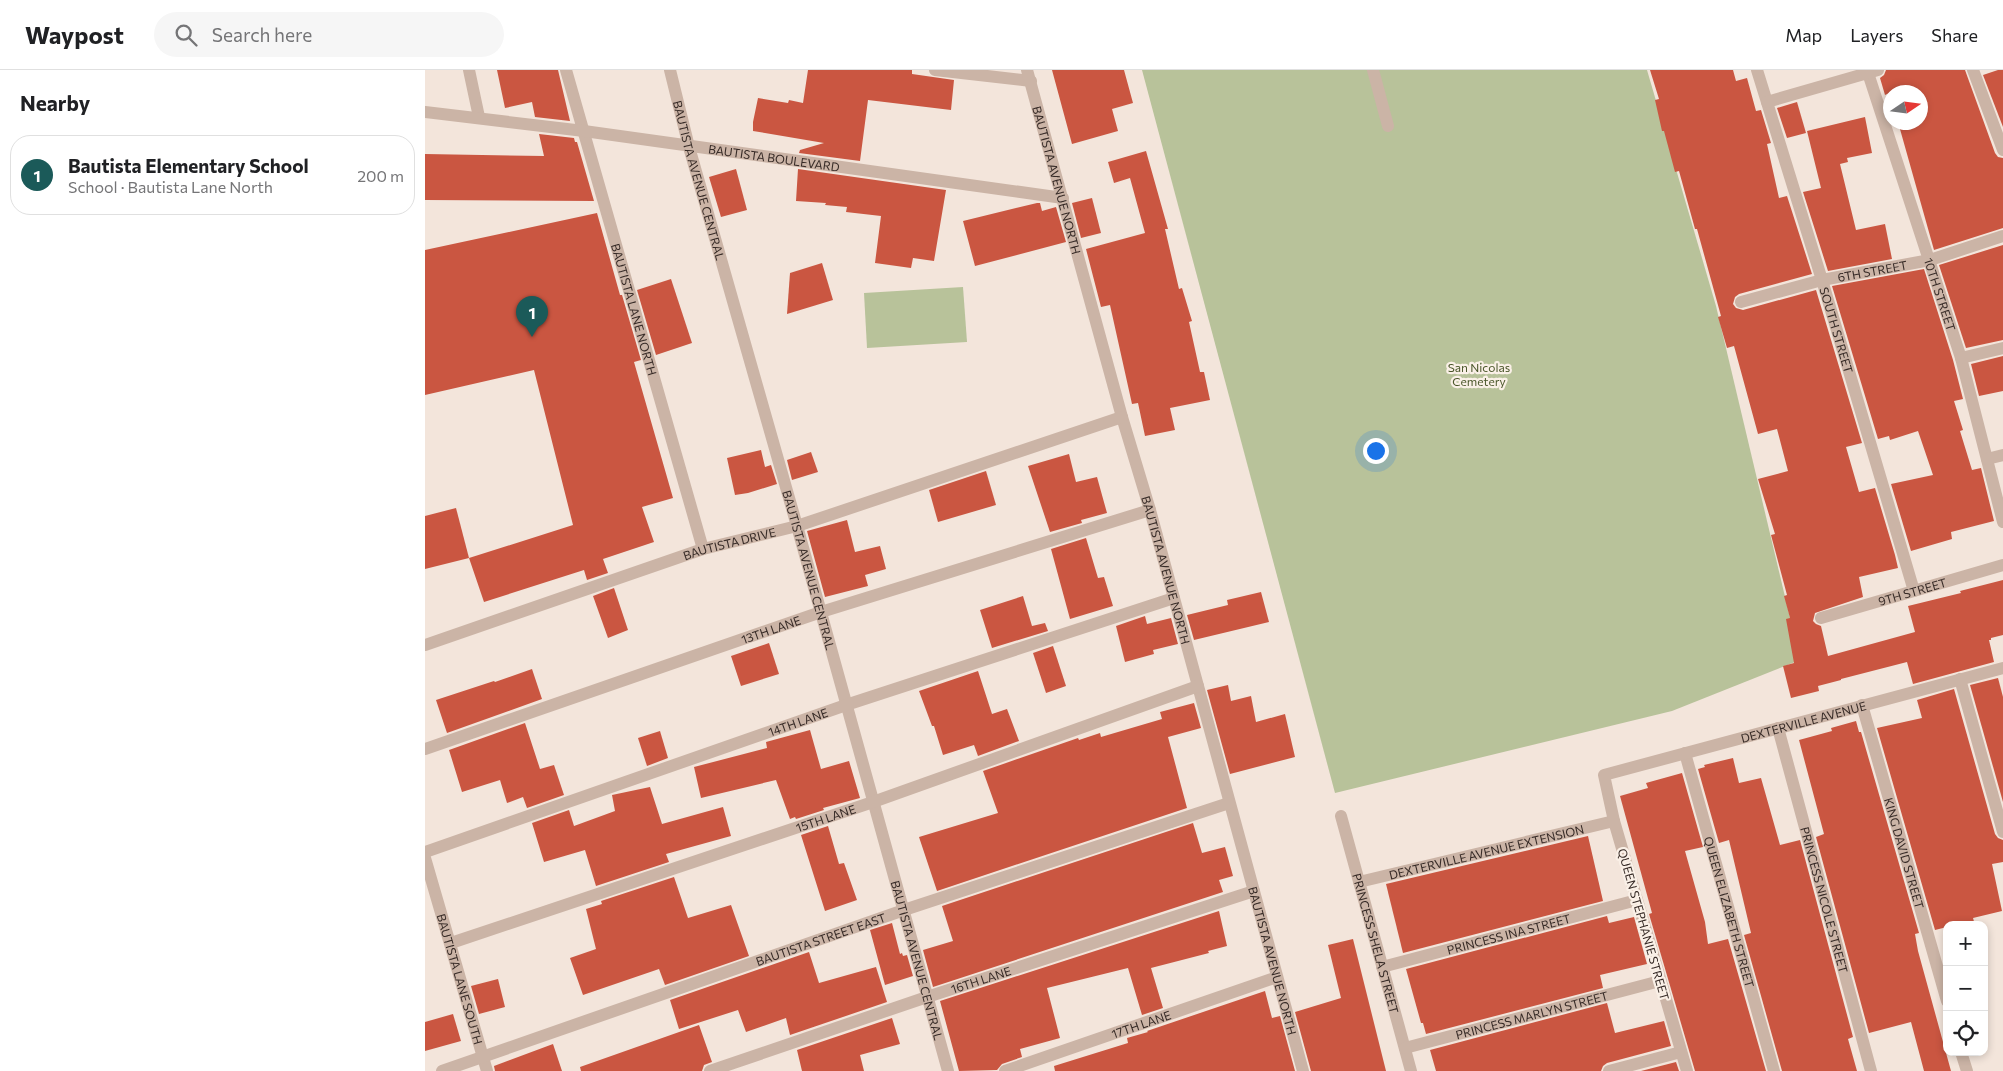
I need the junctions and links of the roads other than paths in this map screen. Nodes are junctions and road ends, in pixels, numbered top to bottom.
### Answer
1 (469, 70) edge
2 (566, 70) edge
3 (670, 70) edge
4 (935, 70) edge
5 (1373, 70) edge
6 (1757, 70) edge
7 (1973, 70) edge
8 (1871, 71) edge
9 (1029, 76) edge
10 (1767, 102) junction
11 (425, 112) edge
12 (479, 117) junction
13 (1388, 126) dead end
14 (583, 131) junction
15 (689, 147) junction
16 (2003, 150) edge
17 (1063, 198) junction
18 (2003, 236) edge
19 (1930, 260) junction
20 (1822, 280) junction
21 (1741, 302) dead end
22 (2003, 348) edge
23 (1961, 358) junction
24 (1122, 417) junction
25 (2003, 454) edge
26 (1987, 459) junction
27 (1150, 510) junction
28 (2003, 522) edge
29 (797, 526) junction
30 (703, 549) junction
31 (2003, 565) edge
32 (1914, 591) junction
33 (1174, 598) junction
34 (821, 612) junction
35 (1821, 618) dead end
36 (425, 645) edge
37 (2003, 668) edge
38 (1960, 679) junction
39 (1198, 686) junction
40 (847, 705) junction
41 (1863, 706) junction
42 (1778, 728) junction
43 (425, 749) edge
44 (1685, 754) junction
45 (1604, 775) joint
46 (873, 802) junction
47 (1229, 803) junction
48 (1341, 816) dead end
49 (1614, 821) junction
50 (2003, 832) edge
51 (425, 852) edge
52 (425, 858) edge
53 (1359, 882) junction
54 (1254, 891) junction
55 (1637, 900) junction
56 (904, 910) junction
57 (451, 943) junction
58 (1382, 966) junction
59 (1277, 977) junction
60 (1660, 981) junction
61 (1943, 987) edge
62 (927, 996) junction
63 (1405, 1048) junction
64 (1681, 1052) junction
65 (1962, 1056) edge
66 (483, 1057) junction
67 (442, 1071) edge
68 (487, 1071) edge
69 (710, 1071) edge
70 (948, 1071) edge
71 (1005, 1071) edge
72 (1302, 1071) edge
73 (1411, 1071) edge
74 (1609, 1071) edge
75 (1687, 1071) edge
76 (1774, 1071) edge
77 (1871, 1071) edge
78 (1967, 1071) edge

1 - 12 street
2 - 14 street, BAUTISTA LANE NORTH
3 - 15 street, BAUTISTA AVENUE CENTRAL
4 - 9 street
5 - 13 street
6 - 10 street, SOUTH STREET
7 - 16 street
8 - 10 street
8 - 19 street, 10TH STREET
9 - 17 street, BAUTISTA AVENUE NORTH
10 - 20 street, SOUTH STREET
11 - 12 street, BAUTISTA BOULEVARD
12 - 14 street, BAUTISTA BOULEVARD
14 - 15 street, BAUTISTA BOULEVARD
14 - 30 street, BAUTISTA LANE NORTH
15 - 17 street, BAUTISTA BOULEVARD
15 - 29 street, BAUTISTA AVENUE CENTRAL
17 - 24 street, BAUTISTA AVENUE NORTH
18 - 19 street, 6TH STREET
19 - 20 street, 6TH STREET
19 - 23 street, 10TH STREET
20 - 21 street, 6TH STREET
20 - 32 street, SOUTH STREET
22 - 23 street
23 - 26 street, 10TH STREET
24 - 27 street, BAUTISTA AVENUE NORTH
24 - 29 street, BAUTISTA DRIVE
25 - 26 street
26 - 28 street, 10TH STREET
27 - 33 street, BAUTISTA AVENUE NORTH
27 - 34 street, 13TH LANE
29 - 30 street, BAUTISTA DRIVE
29 - 34 street, BAUTISTA AVENUE CENTRAL
30 - 36 street, BAUTISTA DRIVE
31 - 32 street, 9TH STREET
32 - 35 street, 9TH STREET
33 - 39 street, BAUTISTA AVENUE NORTH
33 - 40 street, 14TH LANE
34 - 40 street, BAUTISTA AVENUE CENTRAL
34 - 43 street, 13TH LANE
37 - 38 street, DEXTERVILLE AVENUE
38 - 41 street, DEXTERVILLE AVENUE
38 - 50 street
39 - 46 street, 15TH LANE
39 - 47 street, BAUTISTA AVENUE NORTH
40 - 46 street, BAUTISTA AVENUE CENTRAL
40 - 51 street, 14TH LANE
41 - 42 street, DEXTERVILLE AVENUE
41 - 61 street, KING DAVID STREET
42 - 44 street, DEXTERVILLE AVENUE
42 - 77 street, PRINCESS NICOLE STREET
44 - 45 street, DEXTERVILLE AVENUE
44 - 76 street, QUEEN ELIZABETH STREET
45 - 49 street, QUEEN STEPHANIE STREET
46 - 56 street, BAUTISTA AVENUE CENTRAL
46 - 57 street, 15TH LANE
47 - 54 street, BAUTISTA AVENUE NORTH
47 - 56 street, BAUTISTA STREET EAST
48 - 53 street, PRINCESS SHELA STREET
49 - 53 street, DEXTERVILLE AVENUE EXTENSION
49 - 55 street, QUEEN STEPHANIE STREET
52 - 57 street, BAUTISTA LANE SOUTH
53 - 58 street, PRINCESS SHELA STREET
54 - 59 street, BAUTISTA AVENUE NORTH
54 - 62 street, 16TH LANE
55 - 58 street, PRINCESS INA STREET
55 - 60 street, QUEEN STEPHANIE STREET
56 - 62 street, BAUTISTA AVENUE CENTRAL
56 - 66 street, BAUTISTA STREET EAST
57 - 66 street, BAUTISTA LANE SOUTH
58 - 63 street, PRINCESS SHELA STREET
59 - 71 street, 17TH LANE
59 - 72 street, BAUTISTA AVENUE NORTH
60 - 63 street, PRINCESS MARLYN STREET
60 - 64 street, QUEEN STEPHANIE STREET
62 - 69 street, 16TH LANE
62 - 70 street, BAUTISTA AVENUE CENTRAL
63 - 73 street, PRINCESS SHELA STREET
64 - 74 street
64 - 75 street, QUEEN STEPHANIE STREET
65 - 78 street
66 - 67 street, BAUTISTA STREET EAST
66 - 68 street, BAUTISTA LANE SOUTH

